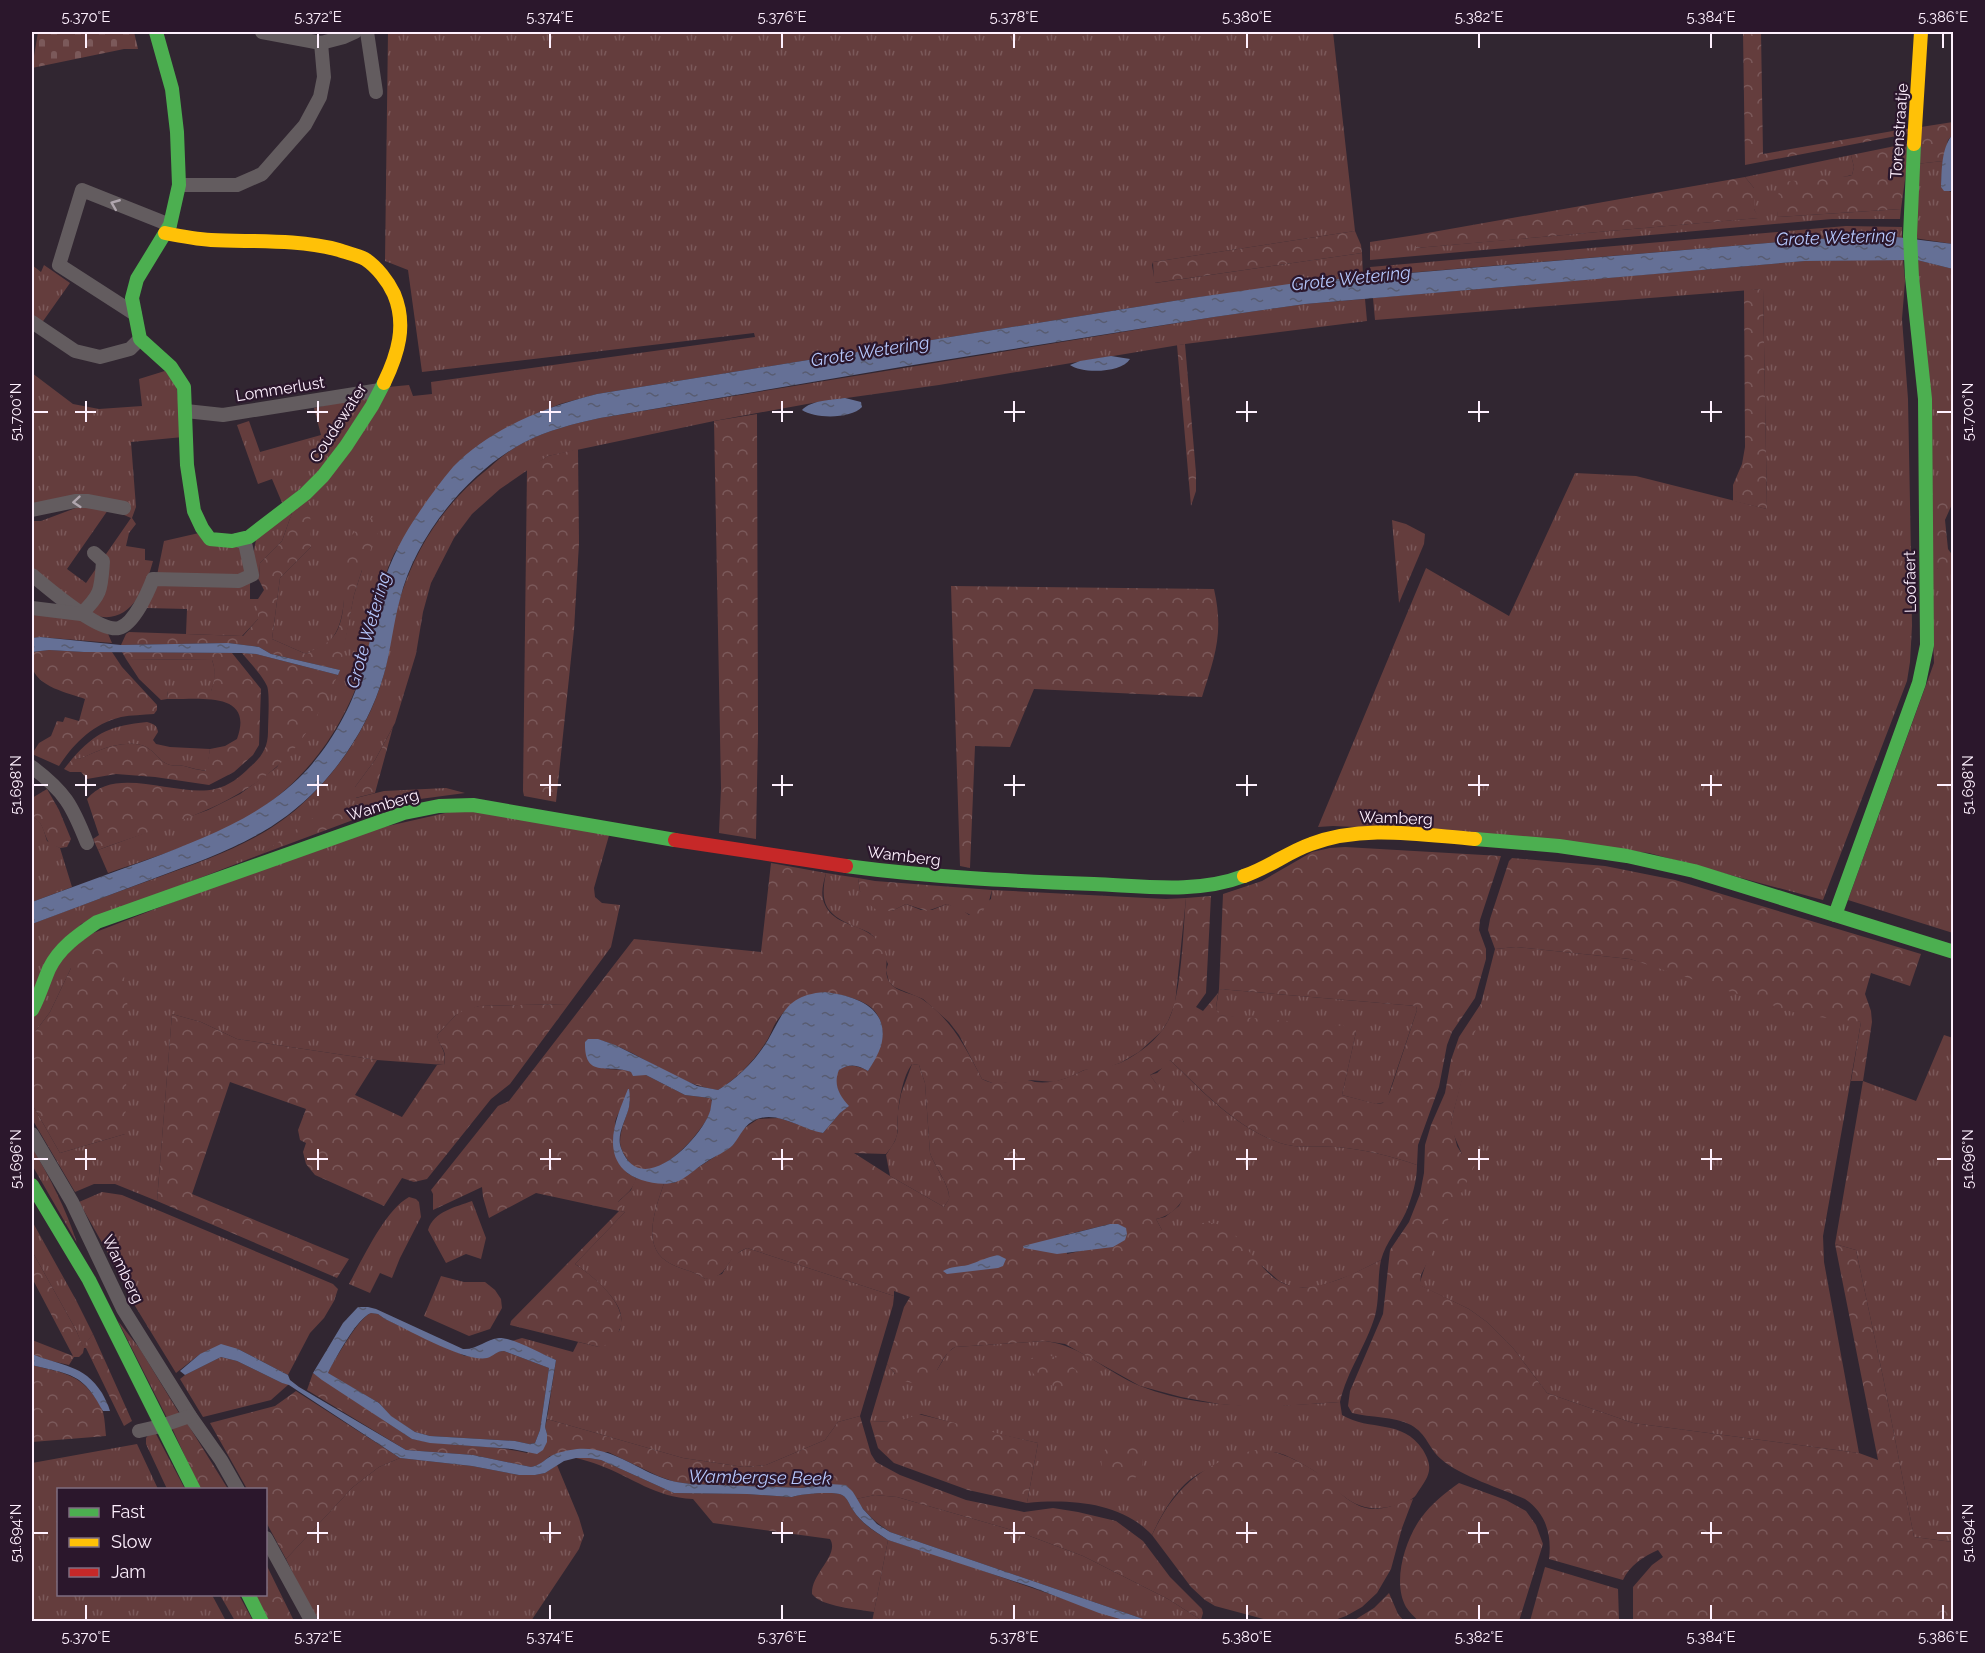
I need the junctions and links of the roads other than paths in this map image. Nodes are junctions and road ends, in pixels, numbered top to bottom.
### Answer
1 (156, 32) edge
2 (262, 32) edge
3 (355, 32) edge
4 (367, 32) edge
5 (1921, 32) edge
6 (321, 43) junction
7 (376, 92) dead end
8 (179, 185) junction
9 (168, 229) junction
10 (1910, 233) joint
11 (135, 314) junction
12 (32, 322) edge
13 (140, 339) junction
14 (380, 390) junction
15 (186, 411) junction
16 (124, 508) dead end
17 (32, 510) edge
18 (237, 540) junction
19 (94, 553) dead end
20 (32, 575) edge
21 (32, 608) edge
22 (81, 614) junction
23 (32, 767) edge
24 (87, 843) dead end
25 (1830, 913) junction
26 (1953, 952) edge
27 (32, 1010) edge
28 (32, 1134) edge
29 (32, 1185) edge
30 (190, 1416) junction
31 (161, 1426) junction
32 (139, 1431) dead end
33 (193, 1488) edge
34 (237, 1488) edge
35 (267, 1540) edge
36 (249, 1596) edge
37 (262, 1622) edge
38 (312, 1622) edge

1 - 8 street
2 - 6 street
3 - 6 street
4 - 7 street
5 - 10 street, Torenstraatje
6 - 8 street
8 - 9 street
9 - 11 street
9 -> 11 street, Coudewater
9 - 14 street, Coudewater
10 - 25 street, Loofaert
11 - 13 street
12 - 13 street
13 - 15 street
14 - 15 street, Lommerlust
14 - 18 street, Coudewater
15 - 18 street
16 -> 17 street
18 - 22 street
19 - 22 street
20 - 22 street
21 - 22 street
23 - 24 street
25 - 26 street
25 - 27 street, Wamberg
28 - 30 street, Wamberg
29 - 31 street, Wamberg
30 - 31 street
30 - 34 street, Wamberg
31 - 32 street
31 - 33 street, Wamberg
35 - 38 street
36 - 37 street

